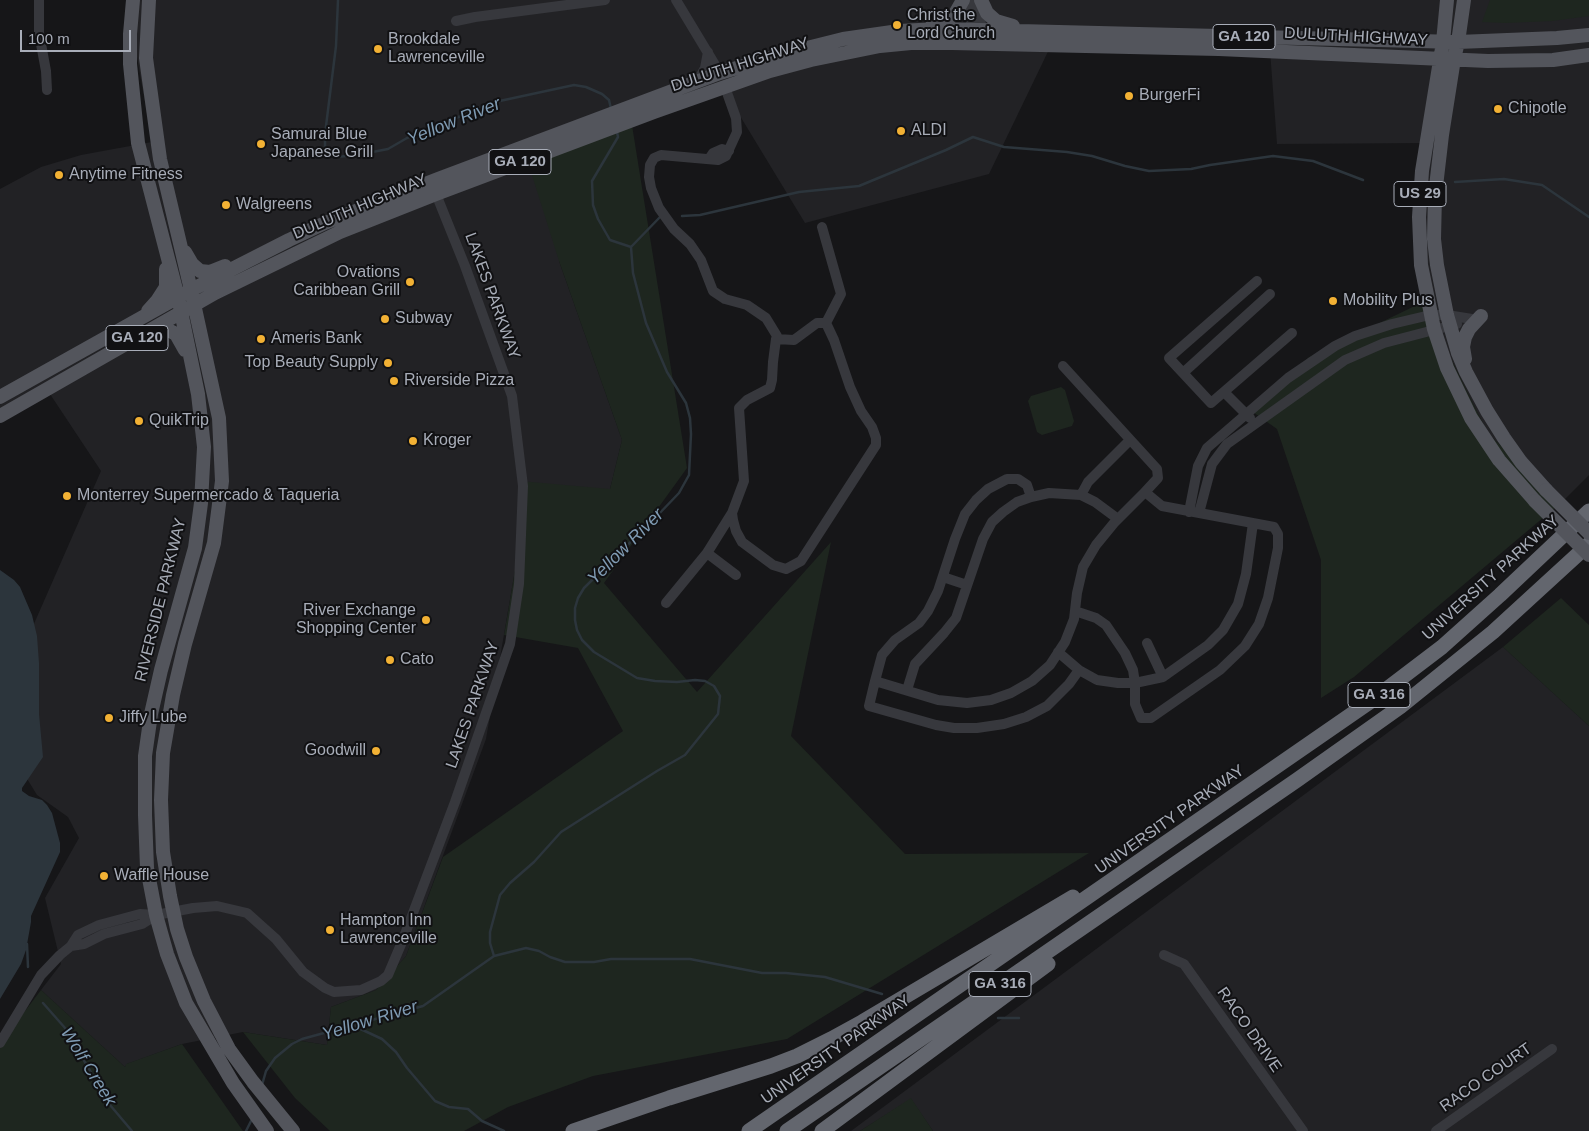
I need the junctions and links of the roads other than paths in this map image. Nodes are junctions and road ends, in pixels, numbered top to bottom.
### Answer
1 (39, 0) edge
2 (133, 0) edge
3 (149, 0) edge
4 (605, 0) edge
5 (676, 0) edge
6 (964, 0) edge
7 (969, 0) edge
8 (980, 0) edge
9 (1447, 0) edge
10 (1464, 0) edge
11 (456, 21) dead end
12 (924, 29) junction
13 (1030, 31) junction
14 (1589, 35) edge
15 (977, 36) junction
16 (1443, 42) junction
17 (1458, 42) junction
18 (708, 52) junction
19 (787, 53) junction
20 (1589, 55) edge
21 (1447, 59) junction
22 (720, 73) junction
23 (746, 79) junction
24 (697, 82) junction
25 (725, 87) junction
26 (47, 90) dead end
27 (733, 106) junction
28 (654, 112) junction
29 (631, 113) junction
30 (134, 117) junction
31 (601, 125) junction
32 (164, 179) junction
33 (436, 194) junction
34 (822, 227) dead end
35 (179, 240) junction
36 (272, 248) junction
37 (166, 251) junction
38 (1257, 281) dead end
39 (191, 290) junction
40 (215, 293) junction
41 (1270, 294) dead end
42 (178, 297) junction
43 (194, 305) junction
44 (181, 313) junction
45 (1430, 315) junction
46 (1481, 316) dead end
47 (141, 318) junction
48 (1448, 321) junction
49 (826, 323) junction
50 (1434, 329) junction
51 (200, 330) junction
52 (1292, 333) dead end
53 (777, 337) junction
54 (93, 362) junction
55 (191, 362) junction
56 (1063, 366) dead end
57 (1466, 372) junction
58 (1183, 373) junction
59 (1224, 392) junction
60 (0, 398) edge
61 (1245, 414) junction
62 (0, 416) edge
63 (1256, 423) junction
64 (1130, 440) junction
65 (1145, 492) junction
66 (1081, 495) junction
67 (1031, 497) junction
68 (1589, 512) edge
69 (732, 513) junction
70 (1194, 513) junction
71 (1118, 519) junction
72 (1254, 523) junction
73 (1589, 534) edge
74 (1589, 544) edge
75 (707, 554) junction
76 (1589, 555) edge
77 (736, 575) dead end
78 (943, 577) junction
79 (967, 585) junction
80 (666, 604) dead end
81 (1075, 611) junction
82 (1147, 642) dead end
83 (1058, 652) junction
84 (1079, 670) junction
85 (1163, 677) junction
86 (875, 681) junction
87 (1135, 683) junction
88 (907, 690) junction
89 (1214, 837) junction
90 (1150, 854) junction
91 (173, 912) junction
92 (156, 915) junction
93 (1164, 955) dead end
94 (0, 1043) edge
95 (1552, 1049) dead end
96 (263, 1126) edge
97 (289, 1126) edge
98 (573, 1131) edge
99 (749, 1131) edge
100 (787, 1131) edge
101 (822, 1131) edge
102 (1303, 1131) edge
103 (1436, 1131) edge

1 - 26 street
2 - 30 main road, RIVERSIDE PARKWAY
3 - 32 main road, RIVERSIDE PARKWAY
4 - 11 street
5 - 18 street
6 - 12 main road
7 - 15 street
8 - 13 main road
8 - 15 street
9 - 16 main road
10 - 17 main road
12 - 15 main road, DULUTH HIGHWAY / GA 120
12 - 19 main road, DULUTH HIGHWAY / GA 120
13 - 15 main road, DULUTH HIGHWAY / GA 120
13 - 16 main road, DULUTH HIGHWAY / GA 120
14 - 17 main road, DULUTH HIGHWAY / GA 120
15 - 21 main road, DULUTH HIGHWAY / GA 120
15 - 23 main road, DULUTH HIGHWAY / GA 120
16 - 17 main road, DULUTH HIGHWAY / GA 120
16 - 21 main road, US 29
17 - 21 main road
18 - 22 street
18 - 24 street
19 - 22 main road, DULUTH HIGHWAY / GA 120
19 - 25 main road
20 - 21 main road, DULUTH HIGHWAY / GA 120
21 - 45 main road, US 29
21 - 48 main road, US 29
22 - 24 main road, DULUTH HIGHWAY / GA 120
22 - 28 main road
23 - 25 main road, DULUTH HIGHWAY / GA 120
23 - 27 street
24 - 29 main road, DULUTH HIGHWAY / GA 120
25 - 27 street
25 - 28 main road, DULUTH HIGHWAY / GA 120
27 - 53 street
28 - 29 main road, DULUTH HIGHWAY / GA 120
29 - 31 main road, DULUTH HIGHWAY / GA 120
30 - 32 main road
30 - 37 main road, RIVERSIDE PARKWAY
31 - 33 main road, DULUTH HIGHWAY / GA 120
31 - 36 main road, DULUTH HIGHWAY / GA 120
32 - 35 main road, RIVERSIDE PARKWAY
33 - 40 main road, DULUTH HIGHWAY / GA 120
33 - 91 street, LAKES PARKWAY
34 - 49 street
35 - 36 main road
35 - 39 main road, RIVERSIDE PARKWAY
36 - 39 main road, DULUTH HIGHWAY / GA 120
37 - 42 main road, RIVERSIDE PARKWAY
37 - 47 main road
38 - 58 street
39 - 42 main road, DULUTH HIGHWAY / GA 120
39 - 43 main road, RIVERSIDE PARKWAY
40 - 43 main road, DULUTH HIGHWAY / GA 120
40 - 51 main road
41 - 58 street
42 - 44 main road, RIVERSIDE PARKWAY
42 - 47 main road, DULUTH HIGHWAY / GA 120
43 - 44 main road, DULUTH HIGHWAY / GA 120
43 - 51 main road, RIVERSIDE PARKWAY
44 - 54 main road, DULUTH HIGHWAY / GA 120
44 - 55 main road, RIVERSIDE PARKWAY
45 - 48 street
45 - 50 main road, US 29
45 - 61 street
46 - 57 main road
47 - 60 main road, DULUTH HIGHWAY / GA 120
48 - 50 street
48 - 57 main road, US 29
49 - 53 street
49 - 69 street
50 - 63 street
50 - 76 main road, US 29, bridge
51 - 91 main road, RIVERSIDE PARKWAY
52 - 59 street
53 - 69 street
54 - 55 main road
54 - 62 main road, DULUTH HIGHWAY / GA 120
55 - 92 main road, RIVERSIDE PARKWAY
56 - 64 street
57 - 73 main road, US 29, bridge
58 - 59 street
59 - 61 street
61 - 63 street
61 - 70 street
63 - 70 street
64 - 65 street
64 - 66 street
65 - 70 street
65 - 71 street
66 - 67 street
66 - 71 street
67 - 78 street
67 - 79 street
68 - 90 highway, UNIVERSITY PARKWAY / GA 316
69 - 75 street
70 - 72 street
71 - 81 street
72 - 85 street
72 - 87 street
74 - 89 highway, GA 316
75 - 77 street
75 - 80 street
78 - 79 street
78 - 86 street
79 - 88 street
81 - 83 street
81 - 87 street
82 - 85 street
83 - 84 street
83 - 88 street
84 - 86 street
84 - 87 street
85 - 87 street
86 - 88 street
89 - 100 highway, GA 316
89 - 101 highway
90 - 98 highway
90 - 99 highway, UNIVERSITY PARKWAY / GA 316
91 - 92 street
91 - 97 main road, RIVERSIDE PARKWAY
92 - 94 street
92 - 96 main road, RIVERSIDE PARKWAY
93 - 102 street, RACO DRIVE
95 - 103 street, RACO COURT

